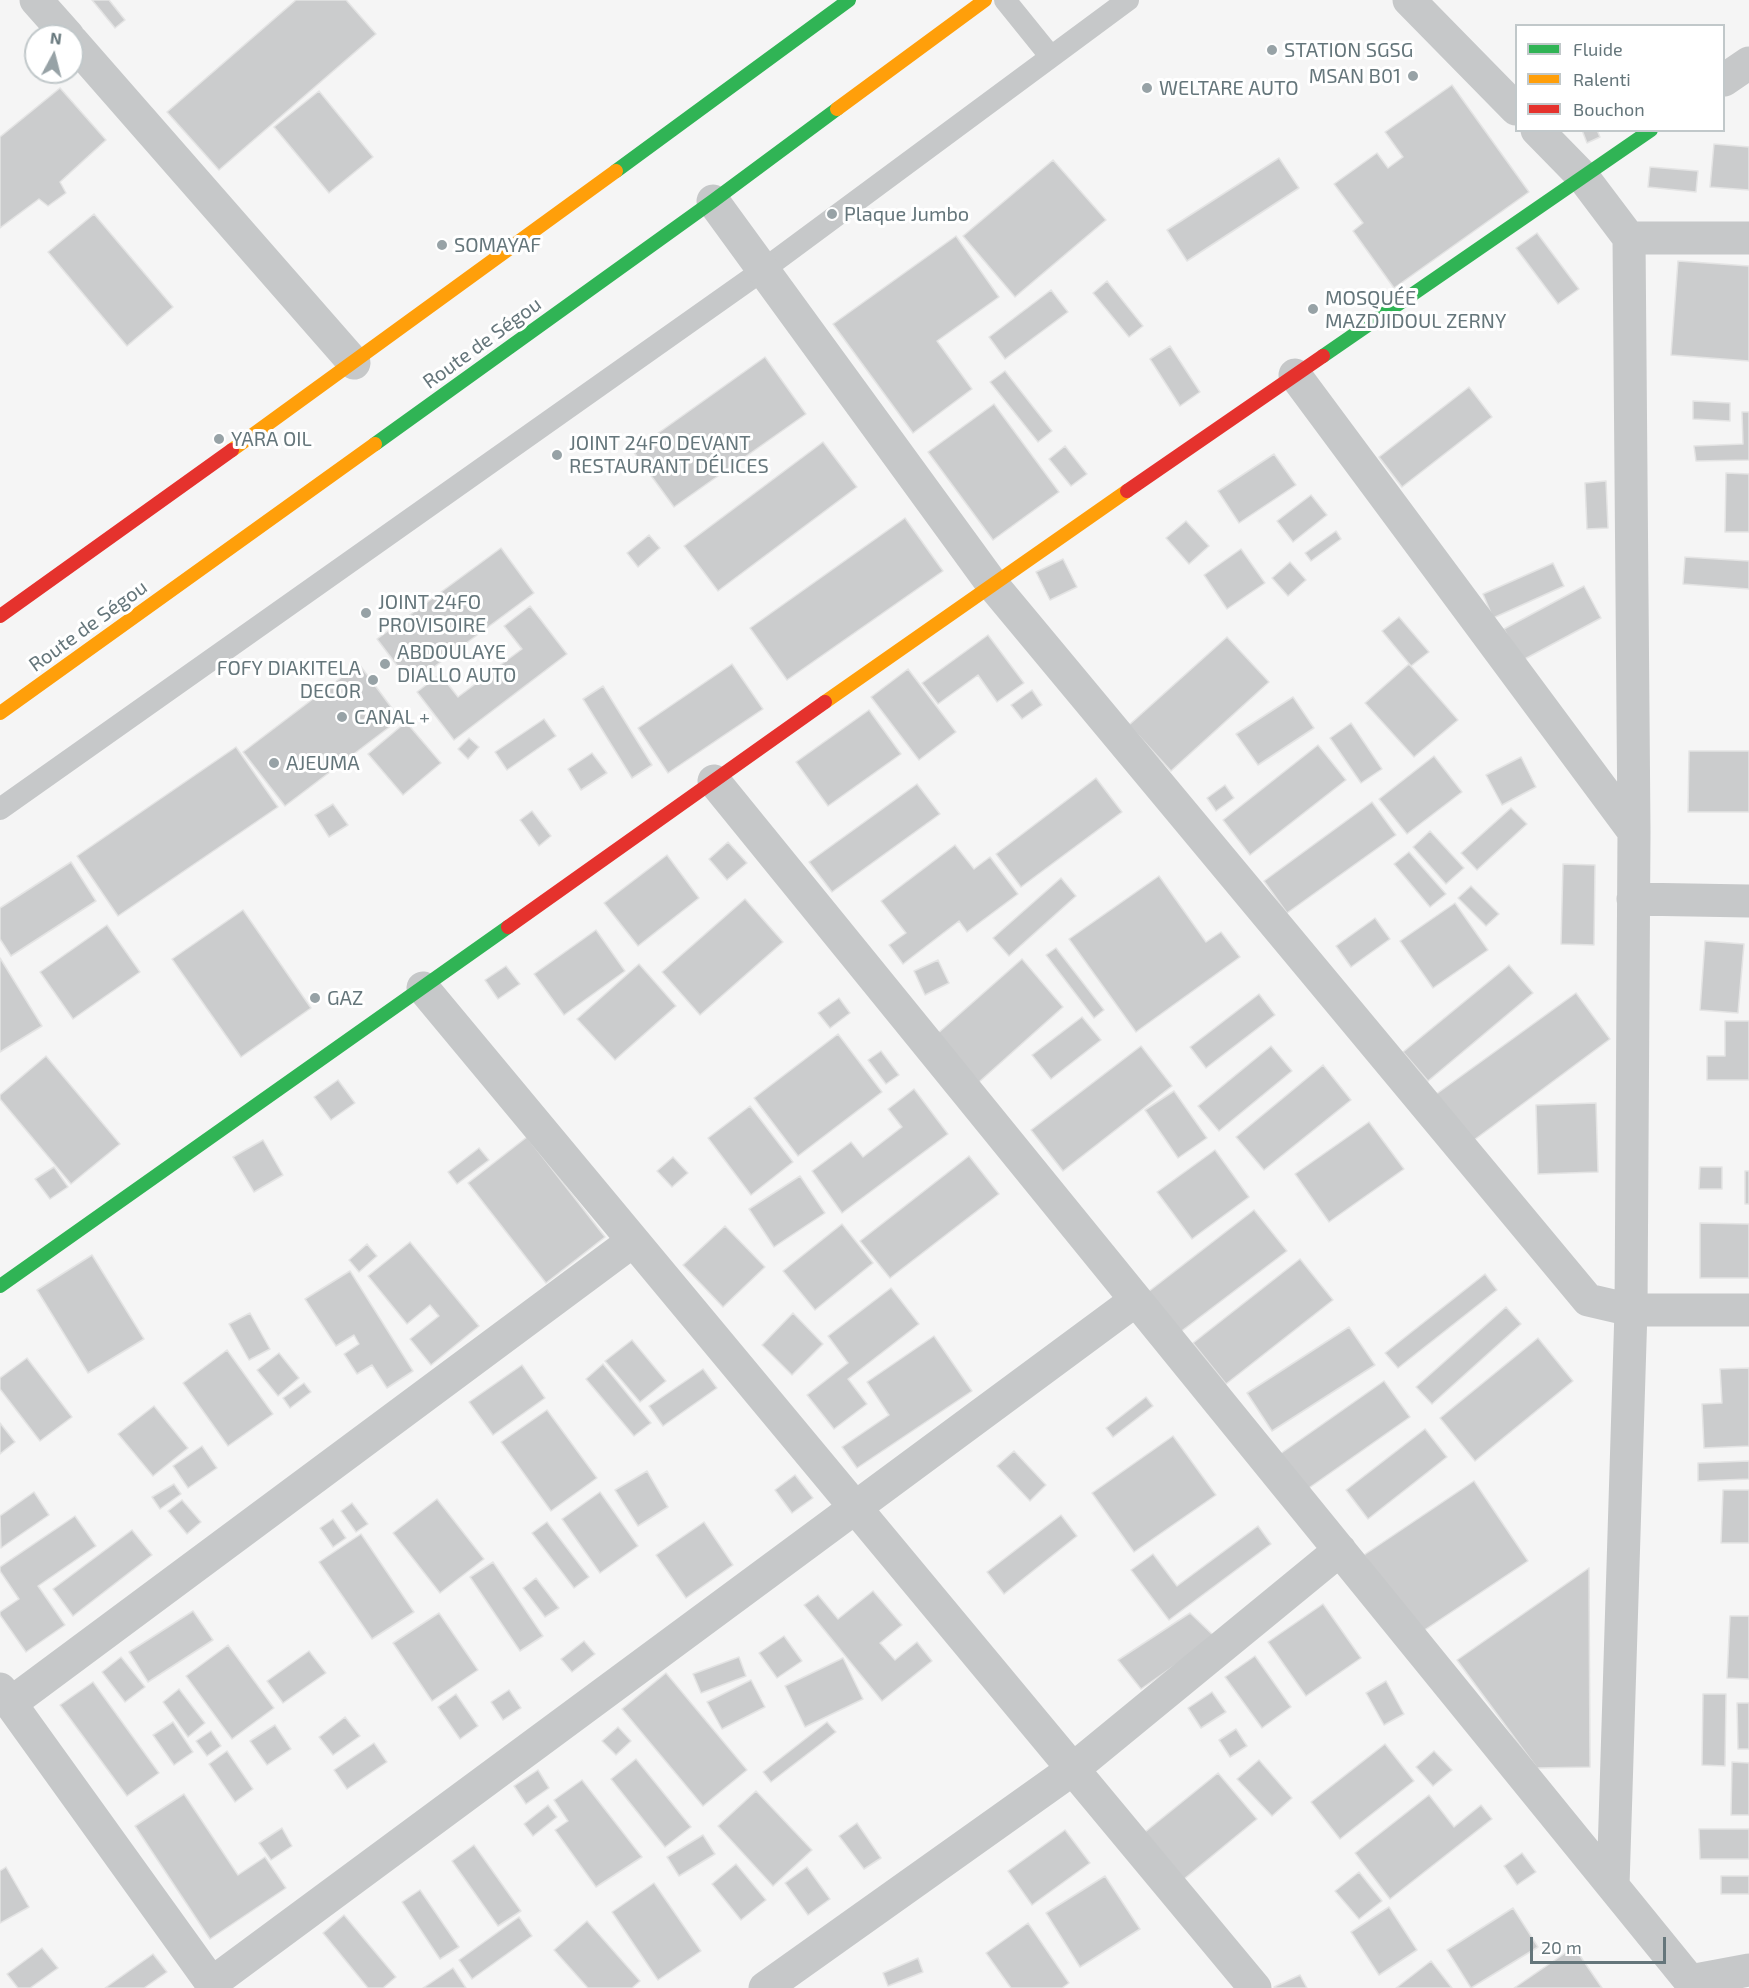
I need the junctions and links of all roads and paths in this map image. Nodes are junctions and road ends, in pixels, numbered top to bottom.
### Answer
1 (36, 0) edge
2 (849, 0) edge
3 (985, 0) edge
4 (1005, 0) edge
5 (1128, 0) edge
6 (1408, 0) edge
7 (57, 24) edge
8 (84, 55) edge
9 (1051, 57) junction
10 (1749, 63) edge
11 (1725, 79) edge
12 (1515, 109) edge
13 (1539, 132) edge
14 (1647, 132) edge
15 (1583, 177) junction
16 (712, 201) junction
17 (1749, 237) edge
18 (1629, 238) junction
19 (763, 270) junction
20 (354, 363) junction
21 (1295, 375) junction
22 (992, 584) junction
23 (0, 616) edge
24 (0, 713) edge
25 (714, 781) junction
26 (0, 809) edge
27 (1634, 832) junction
28 (1633, 899) junction
29 (1749, 902) edge
30 (423, 988) junction
31 (633, 1241) junction
32 (0, 1286) edge
33 (1136, 1300) junction
34 (1631, 1310) junction
35 (1749, 1310) edge
36 (855, 1508) junction
37 (1340, 1550) junction
38 (5, 1696) edge
39 (1072, 1769) junction
40 (1613, 1886) junction
41 (1749, 1970) edge
42 (213, 1986) edge
43 (765, 1988) edge
44 (1255, 1988) edge

1 - 7 street
2 - 20 main road
3 - 16 main road, Route de Ségou
4 - 9 lane
5 - 9 lane
6 - 12 street
8 - 20 street
9 - 19 lane
10 - 11 street
13 - 15 street
14 - 15 main road
15 - 18 street
15 - 21 main road
16 - 19 street
16 - 24 main road, Route de Ségou
17 - 18 street
18 - 27 street
19 - 22 street
19 - 26 lane
20 - 23 main road
21 - 22 main road
21 - 27 street
22 - 25 main road
22 - 34 street
25 - 30 main road
25 - 33 street
27 - 28 street
28 - 29 street
28 - 34 street
30 - 31 street
30 - 32 main road
31 - 36 street
31 - 38 street
33 - 36 street
33 - 37 street
34 - 35 street
34 - 40 street
36 - 39 street
36 - 42 street
37 - 39 street
37 - 40 street
38 - 42 street
39 - 43 street
39 - 44 street
40 - 41 street

